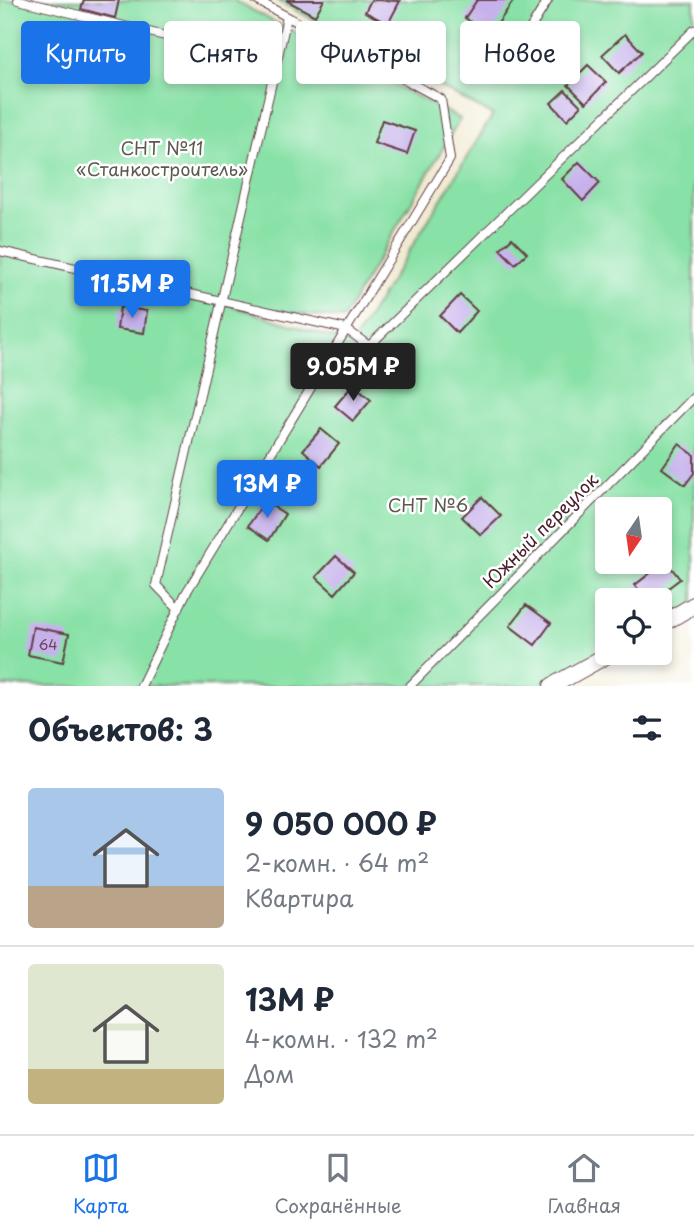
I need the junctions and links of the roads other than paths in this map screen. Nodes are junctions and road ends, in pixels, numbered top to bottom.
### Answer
1 (18, 0) edge
2 (256, 0) edge
3 (548, 0) edge
4 (287, 16) junction
5 (535, 21) edge
6 (694, 30) edge
7 (164, 36) edge
8 (282, 37) edge
9 (271, 84) edge
10 (0, 251) edge
11 (221, 301) junction
12 (346, 329) junction
13 (694, 397) edge
14 (694, 605) edge
15 (179, 609) junction
16 (672, 618) edge
17 (595, 662) edge
18 (141, 686) edge
19 (410, 686) edge
20 (552, 686) edge

1 - 7 lane
2 - 4 lane
3 - 5 lane
4 - 8 lane
4 - 12 lane
6 - 12 lane
9 - 11 lane
10 - 11 lane
11 - 12 lane
11 - 15 lane
12 - 15 lane
13 - 19 lane, Южный переулок
14 - 16 street
15 - 18 lane
17 - 20 street

